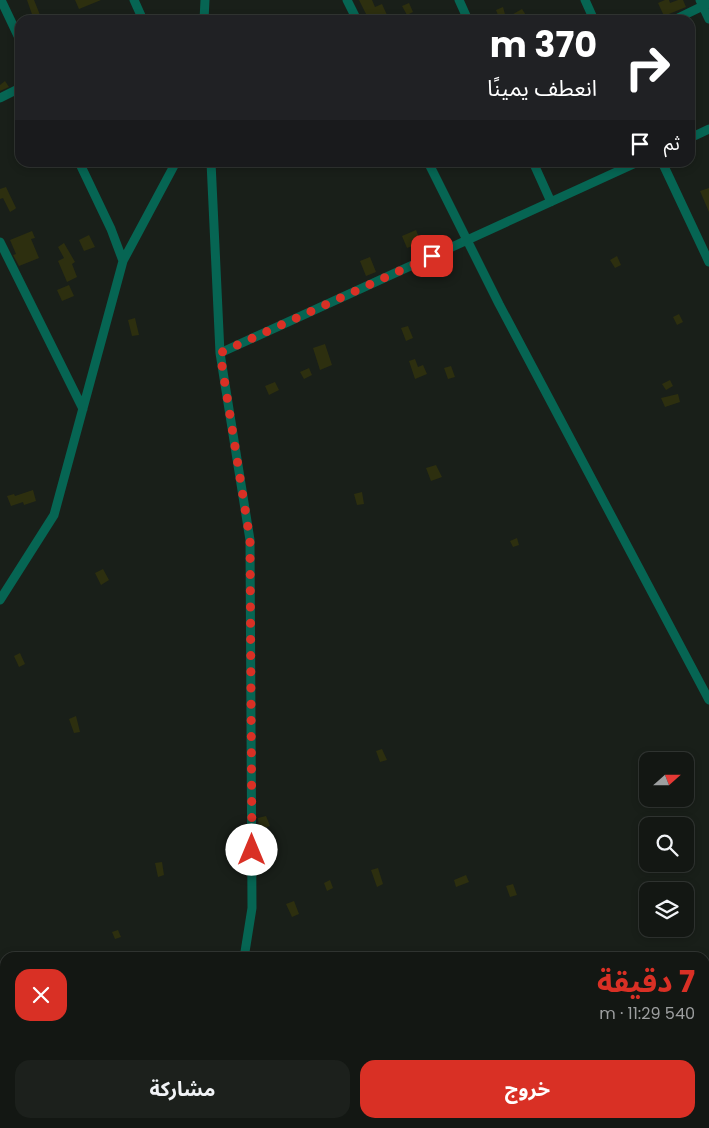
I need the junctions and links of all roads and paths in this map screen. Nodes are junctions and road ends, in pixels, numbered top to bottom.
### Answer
1 (1, 0) edge
2 (134, 0) edge
3 (205, 0) edge
4 (346, 0) edge
5 (459, 0) edge
6 (584, 0) edge
7 (704, 3) edge
8 (141, 15) edge
9 (204, 15) edge
10 (354, 15) edge
11 (466, 15) edge
12 (592, 15) edge
13 (683, 15) edge
14 (709, 19) edge
15 (15, 29) edge
16 (15, 90) edge
17 (0, 98) edge
18 (709, 129) edge
19 (695, 136) edge
20 (81, 167) edge
21 (173, 167) edge
22 (210, 167) edge
23 (430, 167) edge
24 (535, 167) edge
25 (627, 167) edge
26 (664, 167) edge
27 (551, 202) junction
28 (467, 240) junction
29 (0, 242) edge
30 (123, 261) junction
31 (709, 262) edge
32 (220, 353) junction
33 (82, 409) junction
34 (0, 600) edge
35 (709, 700) edge
36 (245, 952) edge

1 - 15 street
2 - 8 street
3 - 9 street
4 - 10 street
5 - 11 street
6 - 12 street
7 - 13 street
7 - 14 street
16 - 17 street
18 - 19 street
20 - 30 street
21 - 30 street
22 - 32 street
23 - 28 street
24 - 27 street
25 - 27 street
26 - 31 street
27 - 28 street
28 - 32 street
28 - 35 street
29 - 33 street
30 - 33 street
32 - 36 street
33 - 34 street

